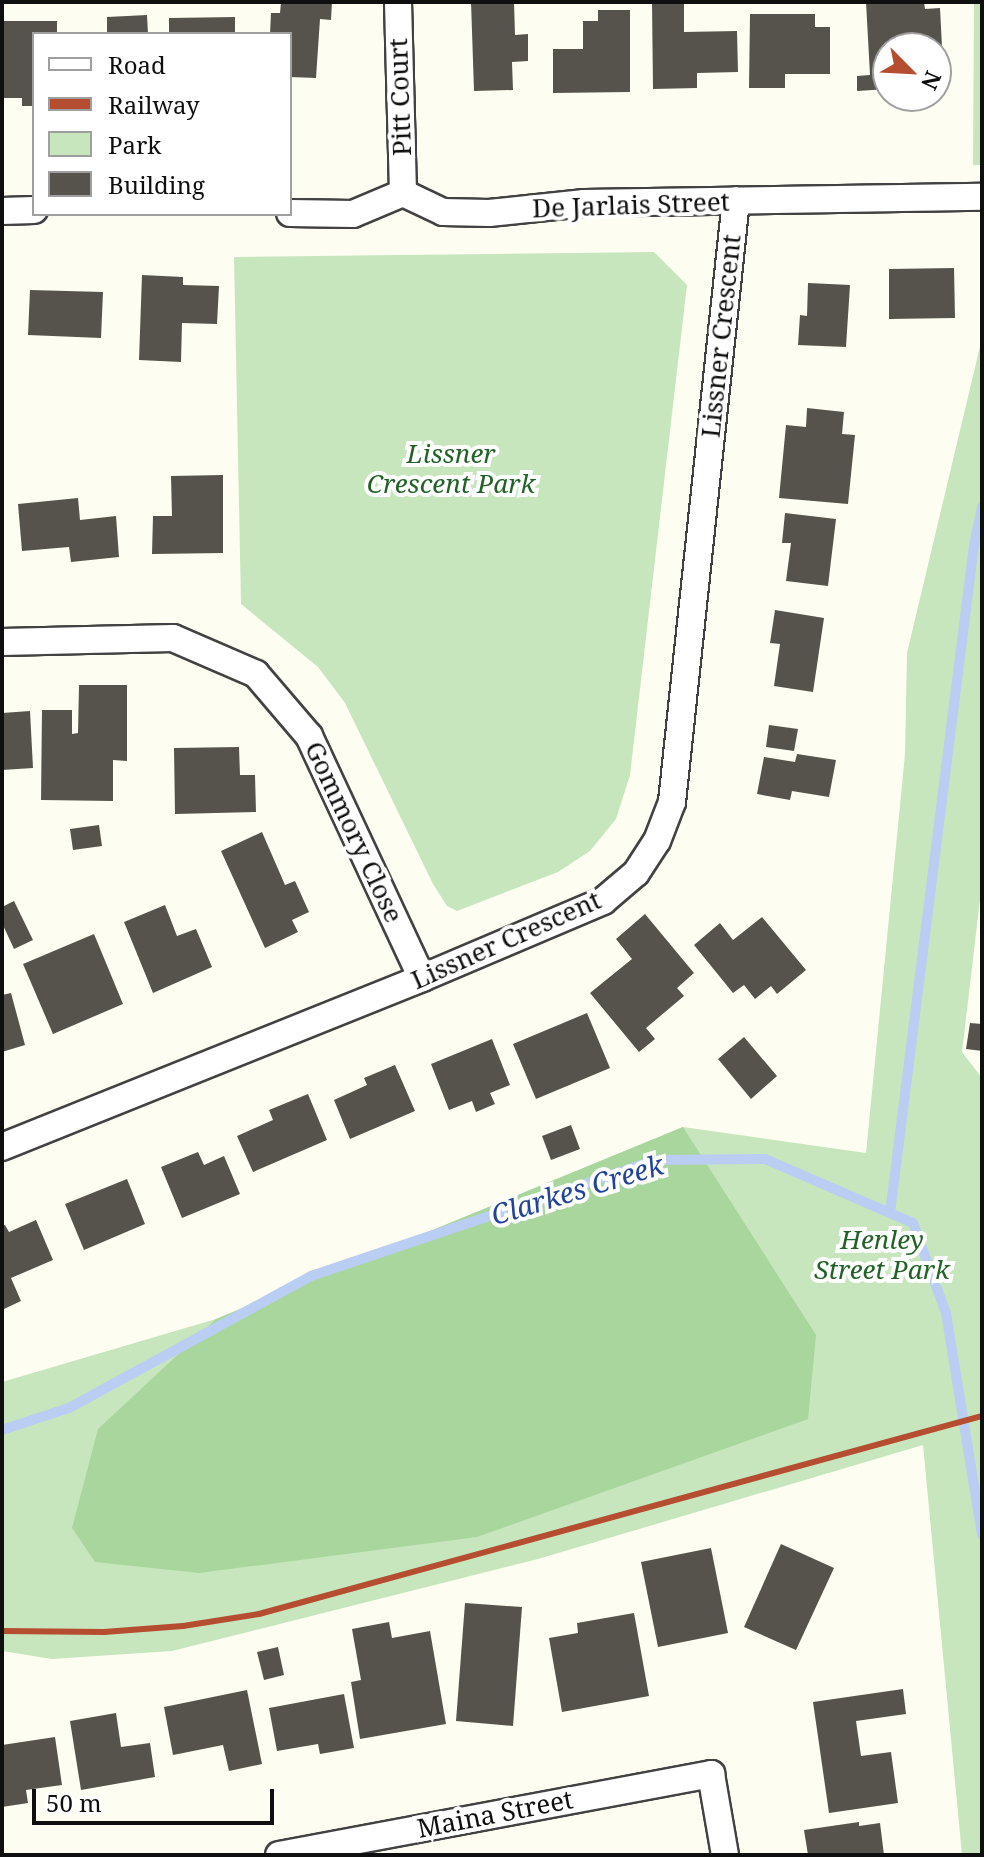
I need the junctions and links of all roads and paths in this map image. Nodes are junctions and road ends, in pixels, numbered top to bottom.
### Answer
1 (398, 2) edge
2 (403, 193) junction
3 (982, 197) edge
4 (736, 200) junction
5 (32, 210) edge
6 (2, 211) edge
7 (292, 213) edge
8 (2, 642) edge
9 (422, 978) junction
10 (2, 1147) edge
11 (279, 1855) edge
12 (725, 1855) edge

1 - 2 street, Pitt Court
2 - 4 street, De Jarlais Street
2 - 7 street
3 - 4 street, De Jarlais Street
4 - 9 street, Lissner Crescent
5 - 6 street
8 - 9 street, Gommory Close
9 - 10 street, Lissner Crescent
11 - 12 street, Maina Street

